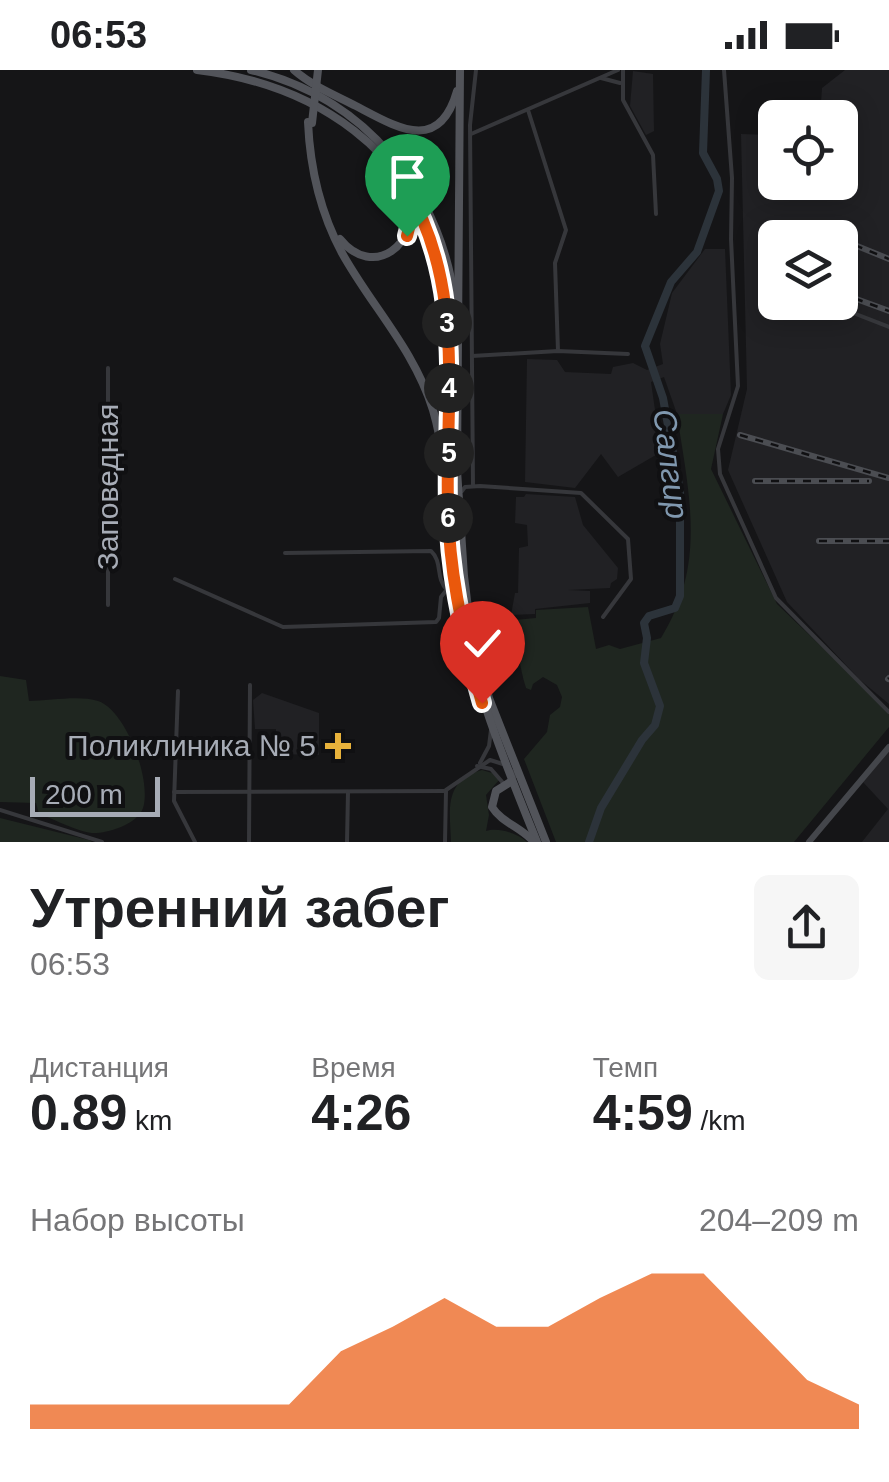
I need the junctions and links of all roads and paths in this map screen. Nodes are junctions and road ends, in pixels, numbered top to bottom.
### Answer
1 (197, 70) edge
2 (252, 70) edge
3 (294, 70) edge
4 (316, 70) edge
5 (476, 70) edge
6 (620, 70) edge
7 (724, 70) edge
8 (589, 74) dead end
9 (460, 75) edge
10 (601, 78) junction
11 (591, 82) junction
12 (620, 83) junction
13 (528, 110) junction
14 (310, 122) junction
15 (470, 134) junction
16 (406, 187) junction
17 (656, 214) dead end
18 (858, 315) edge
19 (458, 322) junction
20 (889, 327) edge
21 (558, 351) junction
22 (628, 354) dead end
23 (472, 356) junction
24 (108, 368) dead end
25 (457, 470) junction
26 (471, 486) junction
27 (448, 510) junction
28 (285, 553) dead end
29 (459, 578) junction
30 (175, 579) dead end
31 (447, 590) junction
32 (108, 606) dead end
33 (603, 617) dead end
34 (250, 685) dead end
35 (178, 690) dead end
36 (889, 712) edge
37 (491, 726) junction
38 (889, 747) edge
39 (477, 766) junction
40 (506, 766) junction
41 (508, 783) junction
42 (522, 790) junction
43 (250, 791) junction
44 (348, 791) junction
45 (446, 791) junction
46 (174, 792) junction
47 (0, 810) edge
48 (538, 820) junction
49 (102, 842) edge
50 (195, 842) edge
51 (249, 842) edge
52 (347, 842) edge
53 (446, 842) edge
54 (536, 842) edge
55 (546, 842) edge
56 (810, 842) edge

1 - 16 main road
2 - 19 main road
3 - 9 main road
4 - 14 main road, bridge
5 - 15 street
6 - 10 street
6 - 12 street
7 - 36 street
8 - 11 street
9 - 19 main road
10 - 11 street
10 - 12 street
11 - 13 street
12 - 17 street
13 - 15 street
13 - 21 street
14 - 16 main road
14 - 27 main road
15 - 23 street
16 - 27 main road
18 - 20 street
19 - 25 main road
21 - 22 street
21 - 23 street
23 - 26 street
24 - 32 street, Заповедная
25 - 26 street
25 - 29 main road
26 - 29 street
26 - 33 street
27 - 29 main road
28 - 31 street
29 - 31 street
29 - 37 main road
29 - 48 main road
30 - 31 street
34 - 43 street
35 - 46 street
37 - 39 street
37 - 40 main road
38 - 56 street
39 - 40 street
39 - 41 street
39 - 45 street
40 - 41 main road
40 - 42 street
41 - 42 main road
41 - 54 main road
41 - 54 main road
42 - 48 main road
43 - 44 street
43 - 46 street
43 - 51 street
44 - 45 street
44 - 52 street
45 - 53 street
46 - 50 street
47 - 49 street
48 - 55 main road

